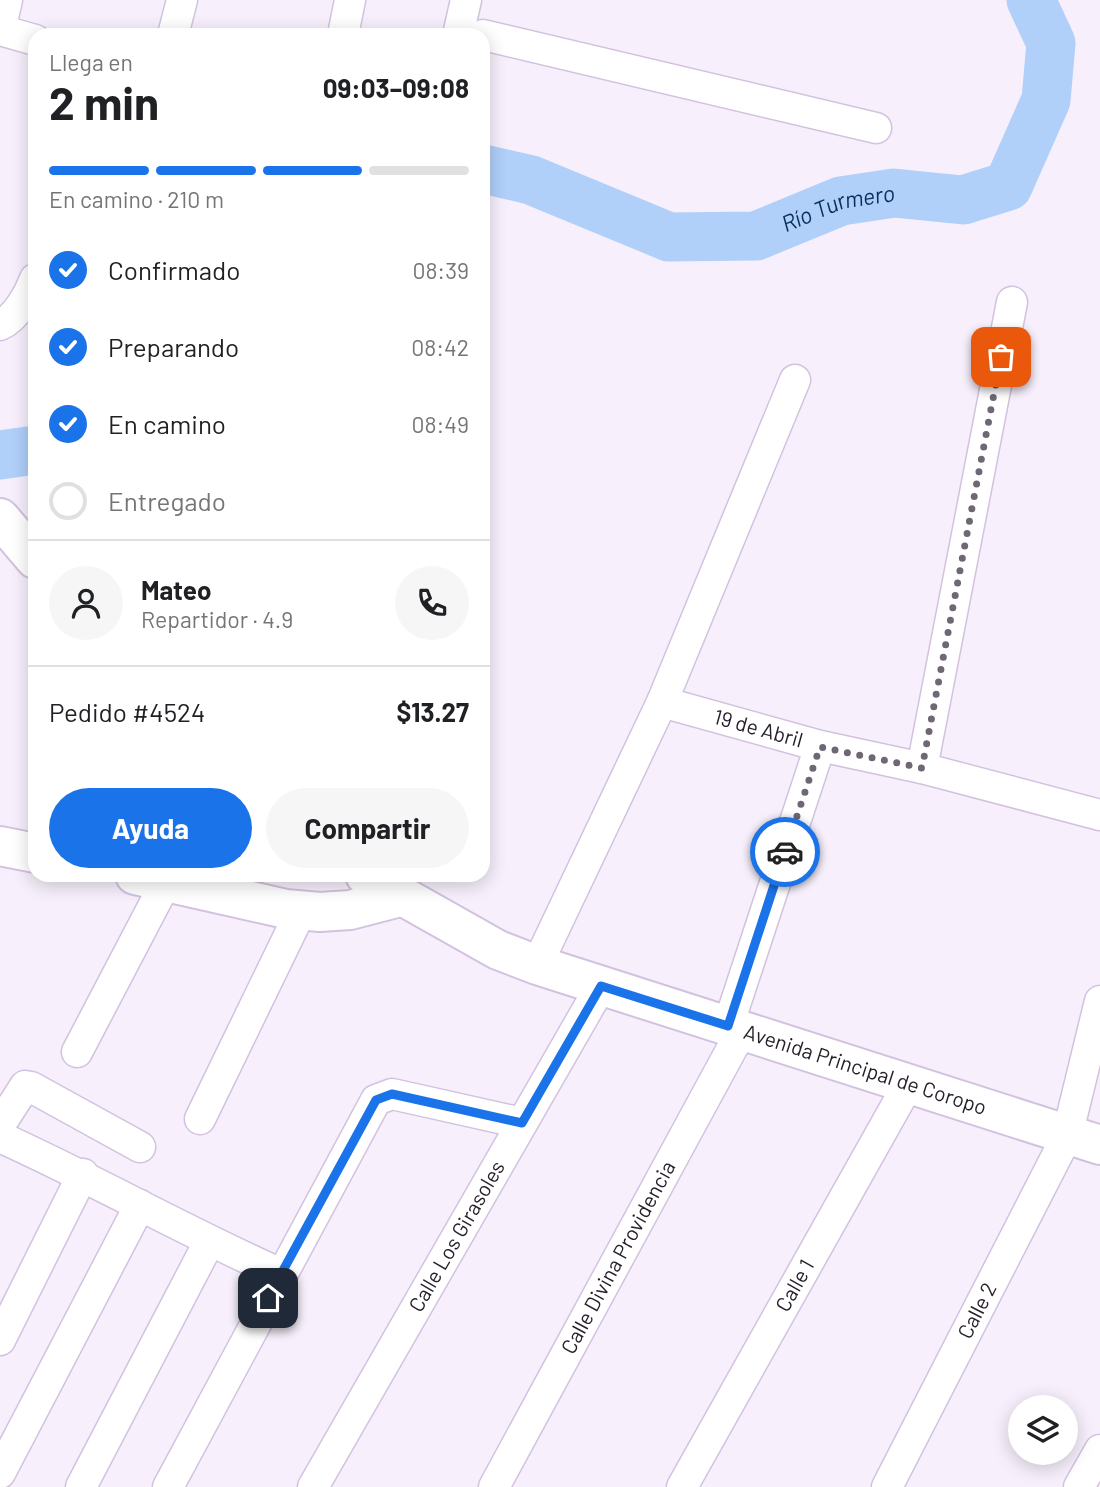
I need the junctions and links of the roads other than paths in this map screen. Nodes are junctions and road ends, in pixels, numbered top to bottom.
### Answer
1 (7, 0) edge
2 (182, 0) edge
3 (350, 0) edge
4 (466, 0) edge
5 (175, 28) edge
6 (344, 28) edge
7 (470, 28) edge
8 (0, 30) edge
9 (28, 38) edge
10 (490, 38) edge
11 (876, 128) dead end
12 (28, 294) edge
13 (1012, 302) dead end
14 (0, 325) edge
15 (795, 380) dead end
16 (1, 519) edge
17 (28, 551) edge
18 (662, 702) junction
19 (820, 747) junction
20 (922, 768) junction
21 (1100, 814) edge
22 (0, 846) edge
23 (28, 852) edge
24 (148, 882) edge
25 (192, 882) edge
26 (376, 882) edge
27 (235, 886) edge
28 (400, 897) junction
29 (301, 911) junction
30 (537, 965) junction
31 (601, 986) junction
32 (1100, 1001) edge
33 (735, 1028) junction
34 (77, 1052) dead end
35 (909, 1083) junction
36 (200, 1119) dead end
37 (522, 1123) junction
38 (0, 1125) edge
39 (0, 1137) edge
40 (1083, 1141) edge
41 (140, 1147) dead end
42 (83, 1174) junction
43 (140, 1205) junction
44 (209, 1242) junction
45 (281, 1274) junction
46 (0, 1340) edge
47 (1100, 1450) edge
48 (0, 1473) edge
49 (81, 1487) edge
50 (168, 1487) edge
51 (313, 1487) edge
52 (494, 1487) edge
53 (682, 1487) edge
54 (887, 1487) edge
55 (1079, 1487) edge

1 - 8 street
2 - 5 street
3 - 6 street
4 - 7 street
8 - 9 street
10 - 11 street
12 - 14 street
13 - 20 street
15 - 18 street
16 - 17 street
18 - 19 street, 19 de Abril
18 - 30 street
19 - 20 street, 19 de Abril
19 - 33 street, Calle Divina Providencia
20 - 21 street, 19 de Abril
22 - 23 street
24 - 34 street
25 - 27 street
26 - 28 street, Avenida Principal de Coropo
27 - 29 street
28 - 29 street
28 - 30 street, Avenida Principal de Coropo
29 - 36 street
30 - 31 street, Avenida Principal de Coropo
31 - 33 street, Avenida Principal de Coropo
31 - 37 street, Calle Los Girasoles
32 - 40 street, Calle 2
33 - 35 street, Avenida Principal de Coropo
33 - 52 street, Calle Divina Providencia
35 - 40 street, Avenida Principal de Coropo
35 - 53 street, Calle 1
37 - 45 street
37 - 51 street, Calle Los Girasoles
38 - 41 street
39 - 42 street
40 - 54 street, Calle 2
42 - 43 street
42 - 46 street
43 - 44 street
43 - 48 street
44 - 45 street
44 - 49 street
45 - 50 street
47 - 55 street

